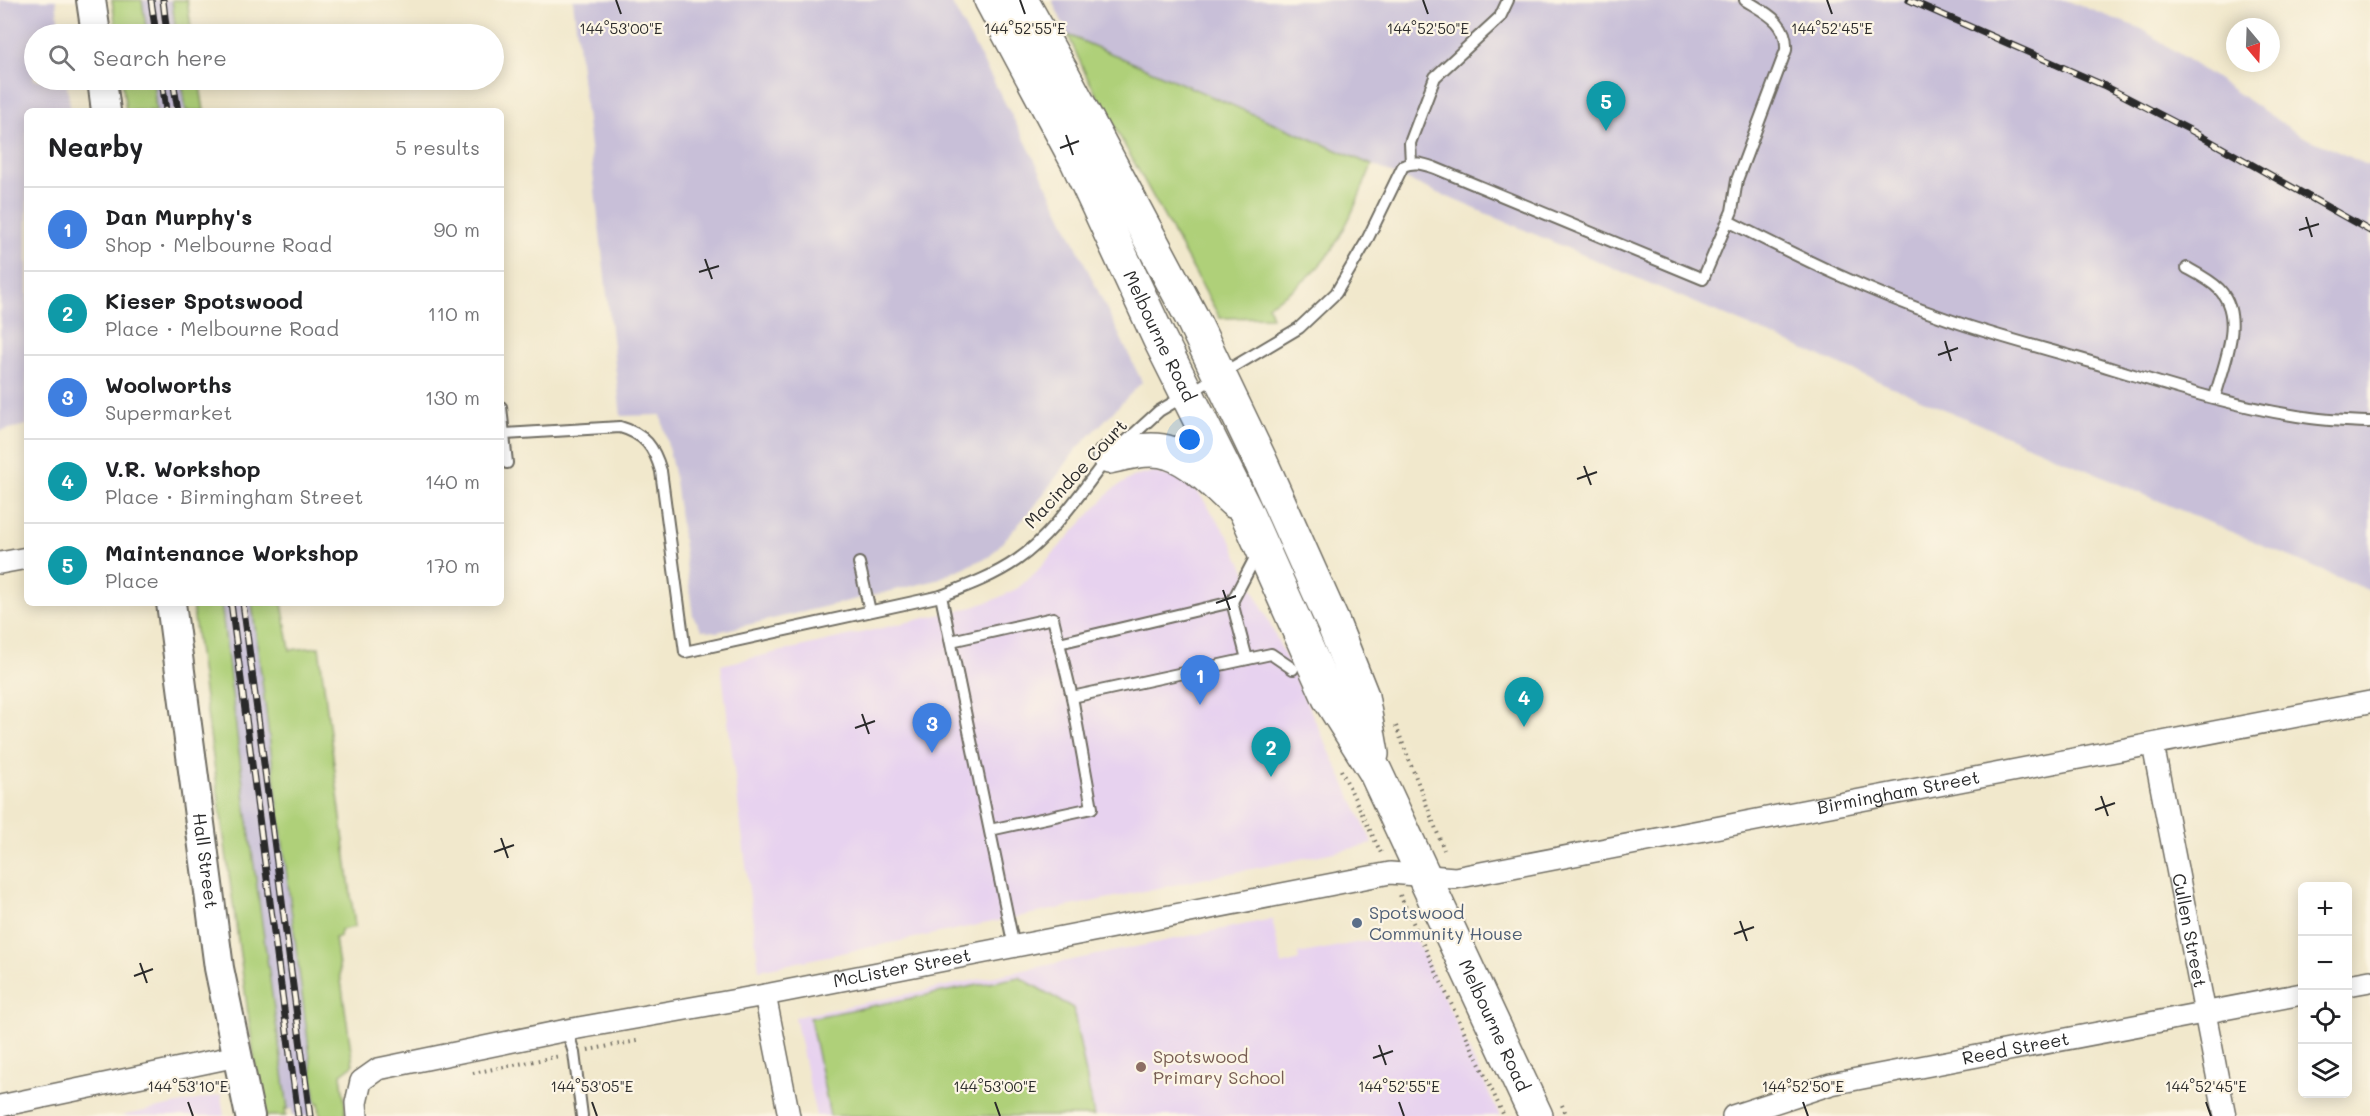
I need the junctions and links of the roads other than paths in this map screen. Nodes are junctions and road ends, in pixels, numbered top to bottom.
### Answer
1 (91, 0) edge
2 (991, 0) edge
3 (1021, 0) edge
4 (1508, 0) edge
5 (1745, 0) edge
6 (95, 24) edge
7 (103, 90) edge
8 (106, 108) edge
9 (1411, 163) junction
10 (1728, 221) junction
11 (2187, 268) dead end
12 (1219, 374) junction
13 (1188, 393) junction
14 (2215, 397) junction
15 (2370, 422) edge
16 (504, 427) edge
17 (505, 434) junction
18 (1109, 457) junction
19 (507, 463) dead end
20 (1247, 514) junction
21 (1261, 546) junction
22 (24, 559) edge
23 (0, 563) edge
24 (859, 564) dead end
25 (941, 596) junction
26 (1232, 602) junction
27 (171, 606) edge
28 (870, 611) junction
29 (951, 641) junction
30 (1059, 643) junction
31 (1247, 659) junction
32 (1293, 669) dead end
33 (1072, 697) junction
34 (2370, 702) edge
35 (2152, 745) junction
36 (1375, 771) junction
37 (990, 830) junction
38 (1424, 876) junction
39 (1014, 947) junction
40 (2370, 981) edge
41 (2352, 984) edge
42 (765, 995) junction
43 (2298, 995) edge
44 (2205, 1012) junction
45 (567, 1030) junction
46 (237, 1056) junction
47 (0, 1106) edge
48 (250, 1116) edge
49 (357, 1116) edge
50 (582, 1116) edge
51 (789, 1116) edge
52 (1536, 1116) edge
53 (1733, 1116) edge
54 (2225, 1116) edge

1 - 6 street
2 - 13 main road, Melbourne Road
3 - 12 main road, Melbourne Road
4 - 9 lane
5 - 10 lane
7 - 8 street
9 - 10 lane
9 - 12 lane, Macindoe Court
10 - 14 lane
11 - 14 lane
12 - 13 lane, Macindoe Court
12 - 36 main road, Melbourne Road
13 - 18 lane, Macindoe Court
13 - 20 main road, Melbourne Road
14 - 15 lane
16 - 17 lane
17 - 19 lane
17 - 28 lane, Macindoe Court
18 - 20 main road
18 - 25 lane, Macindoe Court
20 - 21 main road, Melbourne Road
21 - 26 lane
21 - 36 main road, Melbourne Road
22 - 23 street
24 - 28 lane
25 - 28 lane, Macindoe Court
25 - 29 lane
26 - 30 lane
26 - 31 lane
27 - 46 street, Hall Street
29 - 30 lane
29 - 37 lane
30 - 33 lane
31 - 32 lane
31 - 33 lane
33 - 37 lane
34 - 35 street, Birmingham Street
35 - 38 street, Birmingham Street
35 - 44 street, Cullen Street
36 - 38 main road, Melbourne Road
37 - 39 lane
38 - 39 street, McLister Street
38 - 52 main road, Melbourne Road
39 - 42 street, McLister Street
40 - 41 street
42 - 45 street, McLister Street
42 - 51 street
43 - 44 street, Reed Street
44 - 53 street, Reed Street
44 - 54 street, Cullen Street
45 - 49 street, McLister Street
45 - 50 lane
46 - 47 street
46 - 48 street, Hall Street

